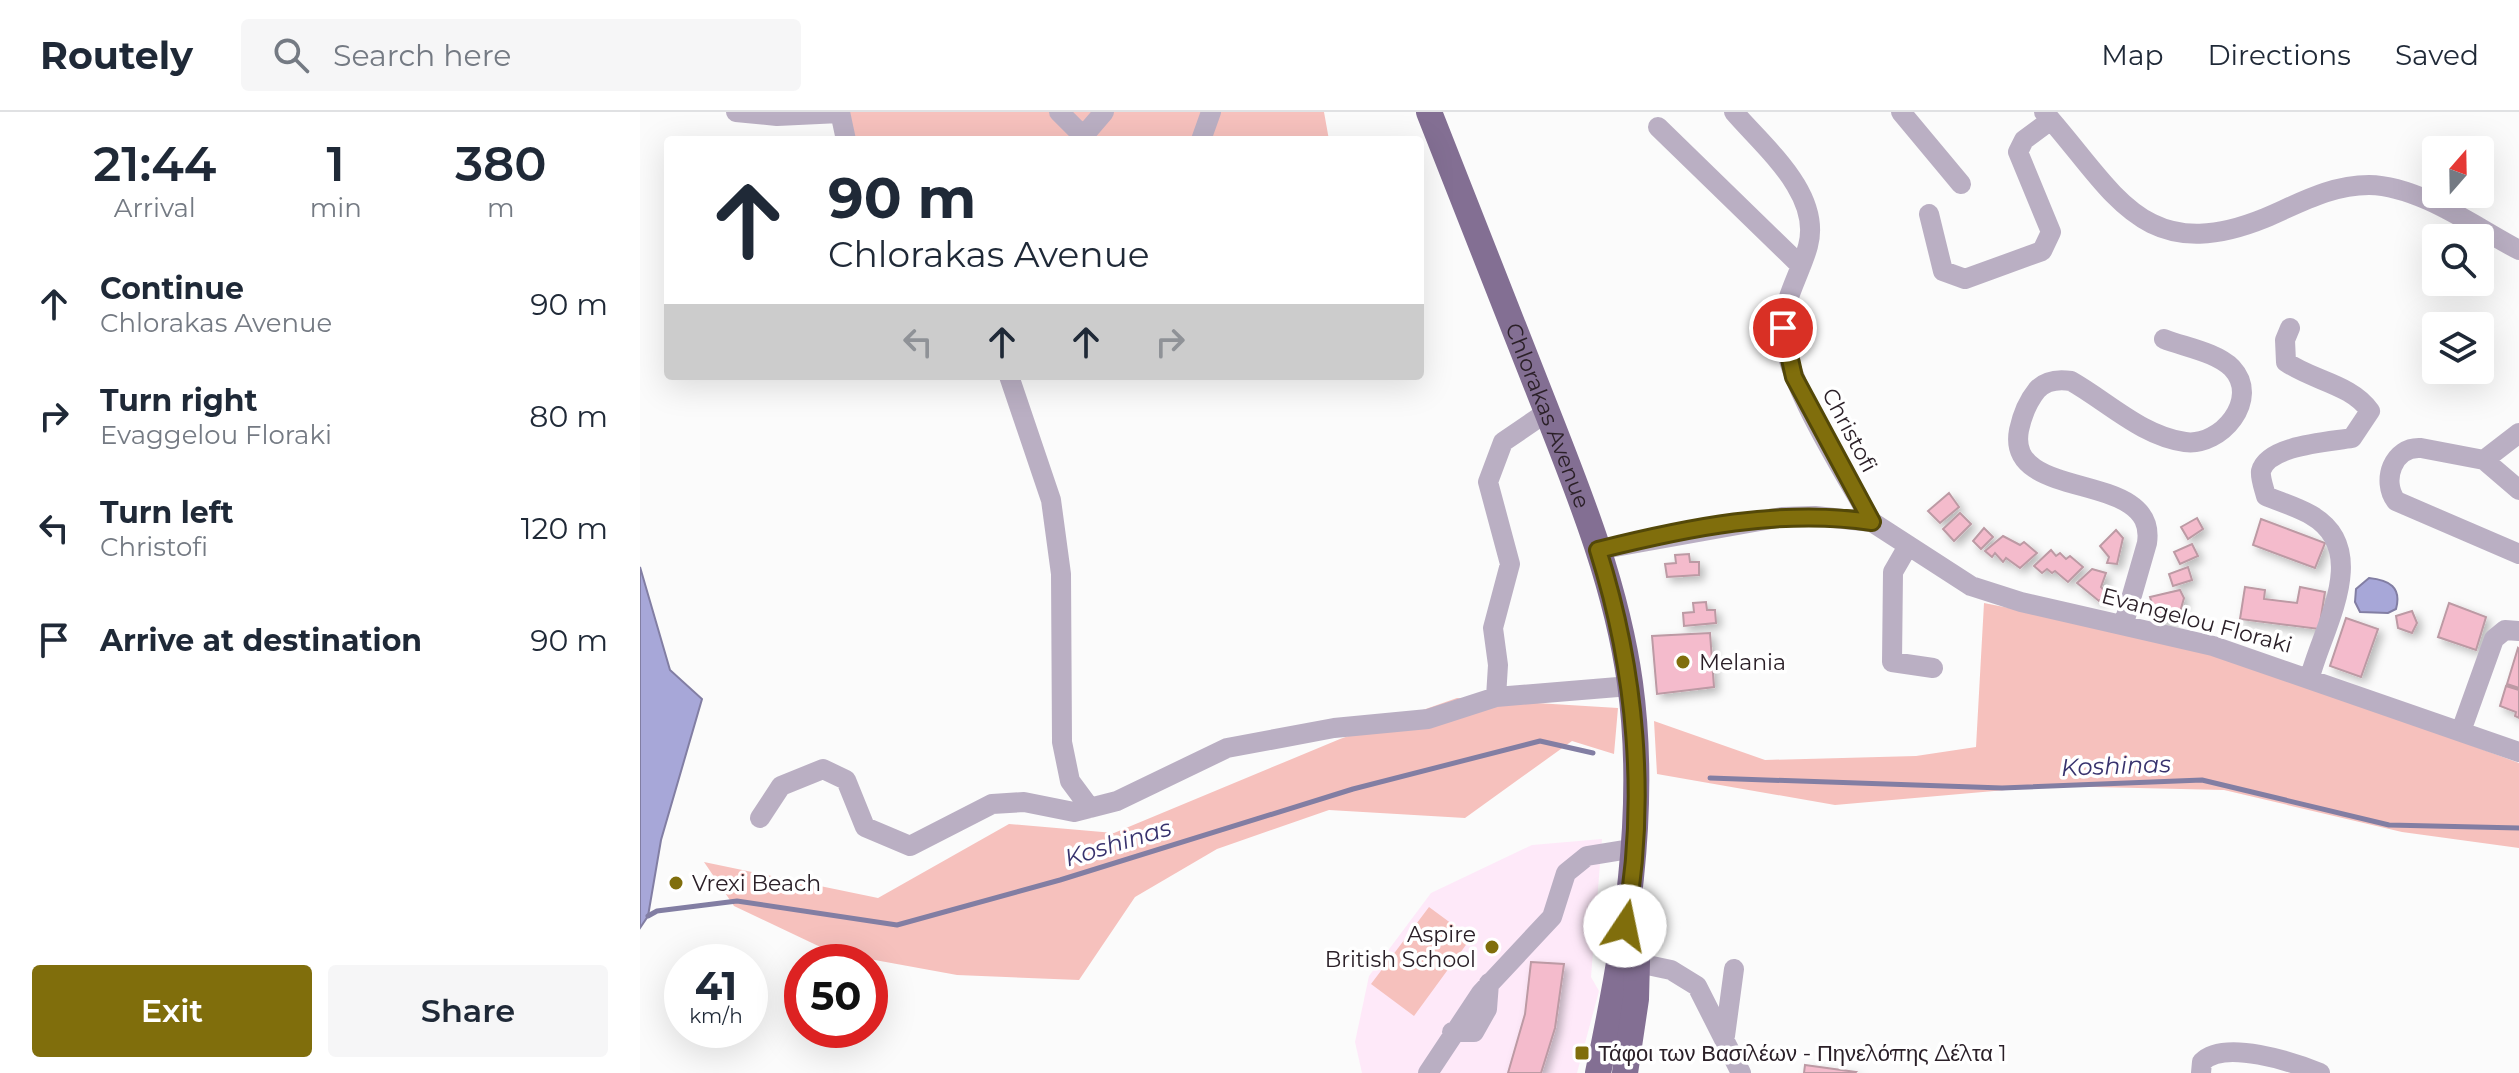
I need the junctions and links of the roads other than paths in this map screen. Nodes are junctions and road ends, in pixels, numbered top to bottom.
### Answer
1 (736, 112) edge
2 (1059, 112) edge
3 (1104, 112) edge
4 (1211, 112) edge
5 (1429, 112) edge
6 (1734, 112) edge
7 (1901, 112) edge
8 (840, 113) edge
9 (2047, 116) edge
10 (1658, 127) dead end
11 (845, 136) edge
12 (1079, 136) edge
13 (1083, 136) edge
14 (1202, 136) edge
15 (1961, 184) dead end
16 (1929, 214) dead end
17 (2519, 250) edge
18 (1801, 266) junction
19 (2290, 328) dead end
20 (2164, 339) dead end
21 (1010, 380) edge
22 (1547, 412) junction
23 (2519, 433) edge
24 (2484, 460) junction
25 (2519, 490) edge
26 (1872, 522) junction
27 (1908, 546) junction
28 (1598, 550) junction
29 (2519, 554) edge
30 (2124, 623) junction
31 (2519, 631) edge
32 (1933, 668) dead end
33 (2310, 677) junction
34 (1630, 686) junction
35 (1496, 697) junction
36 (2461, 731) junction
37 (2519, 752) edge
38 (1090, 808) junction
39 (760, 818) dead end
40 (1636, 848) junction
41 (1634, 879) junction
42 (1638, 963) junction
43 (1734, 969) dead end
44 (1725, 1036) junction
45 (1428, 1073) edge
46 (1598, 1073) edge
47 (1625, 1073) edge
48 (1741, 1073) edge
49 (2201, 1073) edge
50 (2320, 1073) edge

1 - 8 street
2 - 12 street
3 - 13 street
4 - 14 street
5 - 22 main road, Chlorakas Avenue
6 - 18 street, Christofi
7 - 15 street
8 - 11 street
9 - 16 street
9 - 17 street
10 - 18 street
18 - 26 street, Christofi
19 - 33 street
20 - 30 street
21 - 38 street
22 - 28 main road, Chlorakas Avenue
22 - 35 street
23 - 24 street
24 - 25 street
24 - 29 street
26 - 27 street, Evangelou Floraki
26 - 28 street
27 - 30 street, Evangelou Floraki
27 - 32 street
28 - 34 main road, Chlorakas Avenue
30 - 33 street, Evangelou Floraki
31 - 36 street
33 - 36 street, Evangelou Floraki
34 - 35 street
34 - 40 main road, Chlorakas Avenue
35 - 38 street
36 - 37 street, Evangelou Floraki
38 - 39 street
40 - 41 main road, Chlorakas Avenue
40 - 45 street
41 - 42 main road
41 - 46 main road
42 - 44 street
42 - 47 main road
43 - 44 street
44 - 48 street
49 - 50 street

